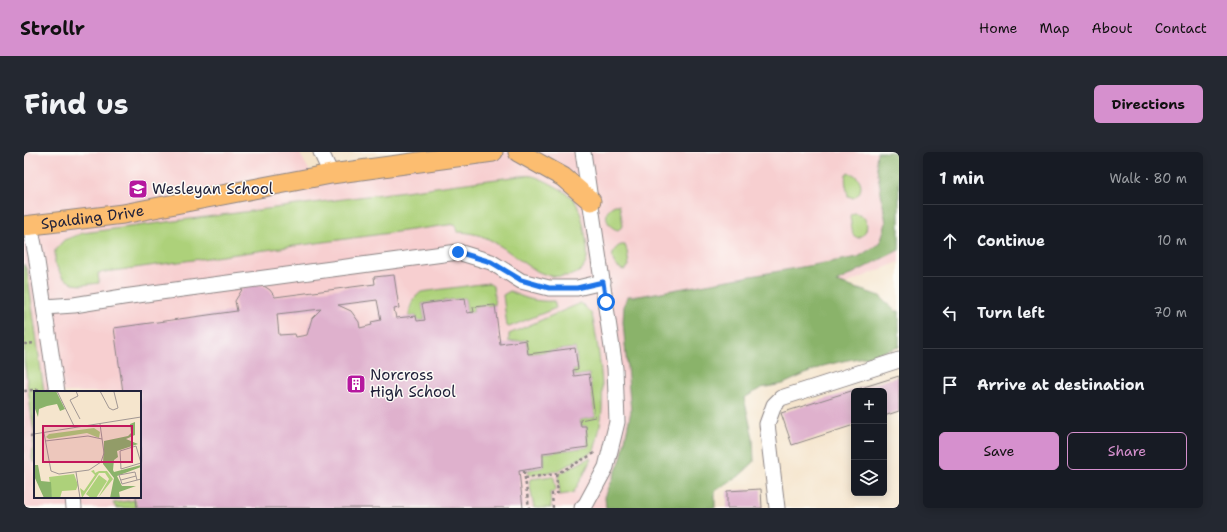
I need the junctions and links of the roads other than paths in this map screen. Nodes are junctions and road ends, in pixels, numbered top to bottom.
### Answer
1 (321, 152) edge
2 (493, 152) edge
3 (518, 152) edge
4 (583, 152) edge
5 (331, 174) junction
6 (591, 201) junction
7 (27, 226) edge
8 (603, 282) junction
9 (44, 307) junction
10 (899, 360) edge
11 (52, 390) edge
12 (72, 498) edge
13 (74, 508) edge
14 (582, 508) edge
15 (777, 508) edge

1 - 5 street
2 - 5 main road, Spalding Drive
3 - 6 main road
4 - 6 street
5 - 7 main road, Spalding Drive
6 - 8 street
7 - 9 street
8 - 9 street
8 - 14 street
9 - 11 street
10 - 15 street
12 - 13 street

